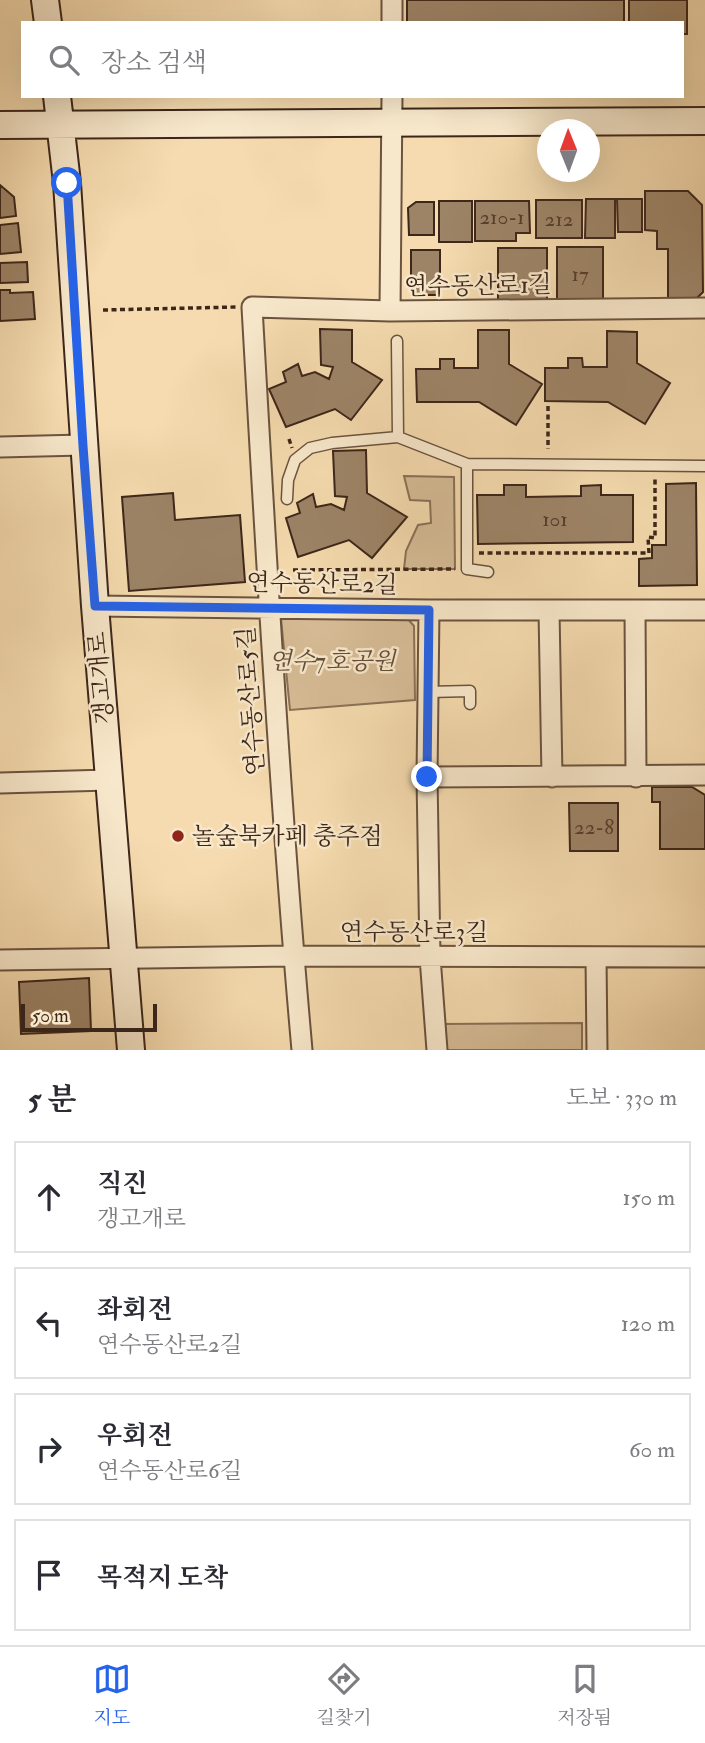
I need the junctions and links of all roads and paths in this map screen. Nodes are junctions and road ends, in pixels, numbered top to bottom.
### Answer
1 (45, 0) edge
2 (392, 0) edge
3 (48, 21) edge
4 (392, 21) edge
5 (57, 98) edge
6 (392, 98) edge
7 (705, 121) edge
8 (392, 123) junction
9 (0, 125) edge
10 (60, 125) junction
11 (252, 307) junction
12 (705, 308) edge
13 (103, 310) dead end
14 (390, 312) junction
15 (397, 341) dead end
16 (548, 406) dead end
17 (398, 437) junction
18 (83, 446) junction
19 (0, 447) edge
20 (548, 449) dead end
21 (467, 464) junction
22 (705, 466) edge
23 (654, 477) dead end
24 (287, 499) dead end
25 (467, 553) junction
26 (467, 569) junction
27 (293, 570) dead end
28 (488, 572) dead end
29 (95, 606) junction
30 (269, 607) junction
31 (429, 610) junction
32 (549, 610) junction
33 (635, 610) junction
34 (705, 610) edge
35 (428, 692) junction
36 (470, 704) dead end
37 (705, 775) edge
38 (427, 777) junction
39 (552, 777) junction
40 (636, 777) junction
41 (109, 780) junction
42 (0, 783) edge
43 (293, 956) junction
44 (123, 957) junction
45 (430, 957) junction
46 (596, 957) junction
47 (705, 957) edge
48 (0, 960) edge
49 (131, 1050) edge
50 (302, 1050) edge
51 (437, 1050) edge
52 (597, 1050) edge

1 - 3 street
2 - 4 street
5 - 10 street, 갱고개로
6 - 8 street
7 - 8 street
8 - 10 street
8 - 14 street
9 - 10 street
10 - 18 street, 갱고개로
11 - 13 path
11 - 14 street, 연수동산로1길
11 - 30 street, 연수동산로5길
12 - 14 street, 연수동산로1길
15 - 17 lane
16 - 20 path
17 - 21 lane
17 - 24 lane
18 - 19 street
18 - 29 street, 갱고개로
21 - 22 lane
21 - 25 lane
23 - 25 path
25 - 26 lane
26 - 27 path
26 - 28 lane
29 - 30 street, 연수동산로2길
29 - 41 street, 갱고개로
30 - 31 street, 연수동산로2길
30 - 43 street, 연수동산로5길
31 - 32 street, 연수동산로2길
31 - 35 street
32 - 33 street, 연수동산로2길
32 - 39 street
33 - 34 street, 연수동산로2길
33 - 40 street
35 - 36 lane
35 - 38 street
37 - 40 street
38 - 39 street
38 - 45 street
39 - 40 street
41 - 42 street
41 - 44 street, 갱고개로
43 - 44 street, 연수동산로3길
43 - 45 street, 연수동산로3길
43 - 50 street, 연수동산로5길
44 - 48 street, 연수동산로3길
44 - 49 street, 갱고개로
45 - 46 street, 연수동산로3길
45 - 51 street
46 - 47 street, 연수동산로3길
46 - 52 street

